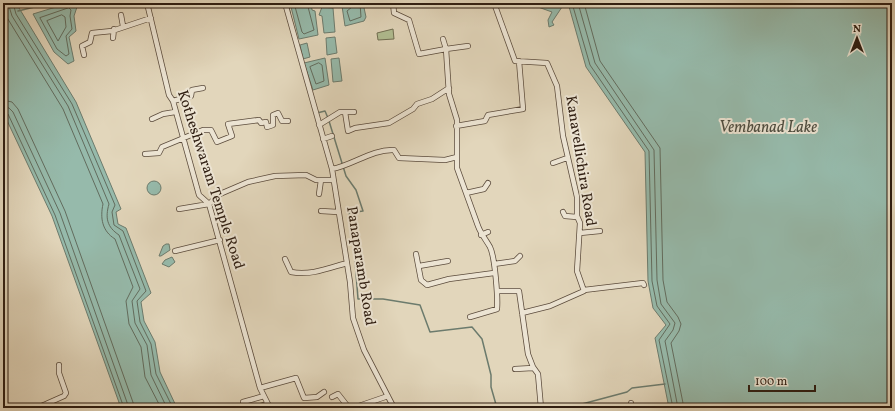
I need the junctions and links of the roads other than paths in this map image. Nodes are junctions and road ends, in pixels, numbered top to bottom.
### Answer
1 (147, 3) edge
2 (285, 3) edge
3 (393, 3) edge
4 (494, 3) edge
5 (121, 15) dead end
6 (151, 18) junction
7 (123, 26) junction
8 (114, 29) junction
9 (113, 38) dead end
10 (443, 39) dead end
11 (468, 46) dead end
12 (446, 49) junction
13 (419, 54) junction
14 (84, 55) dead end
15 (413, 56) dead end
16 (518, 61) junction
17 (203, 88) dead end
18 (449, 88) junction
19 (173, 101) junction
20 (175, 112) junction
21 (345, 112) junction
22 (354, 112) dead end
23 (152, 119) dead end
24 (288, 121) dead end
25 (319, 125) junction
26 (456, 126) junction
27 (332, 136) dead end
28 (182, 138) junction
29 (323, 139) junction
30 (145, 154) dead end
31 (457, 157) junction
32 (567, 158) junction
33 (553, 163) dead end
34 (332, 168) junction
35 (321, 180) junction
36 (333, 180) junction
37 (488, 183) dead end
38 (466, 193) junction
39 (319, 194) dead end
40 (209, 204) junction
41 (179, 209) dead end
42 (321, 211) dead end
43 (338, 212) junction
44 (563, 212) dead end
45 (577, 217) junction
46 (600, 230) dead end
47 (488, 232) dead end
48 (580, 233) junction
49 (481, 235) junction
50 (220, 240) junction
51 (175, 251) dead end
52 (416, 254) dead end
53 (520, 256) dead end
54 (285, 259) dead end
55 (448, 261) dead end
56 (347, 263) junction
57 (494, 264) junction
58 (418, 266) junction
59 (494, 273) junction
60 (644, 285) dead end
61 (584, 290) junction
62 (497, 291) junction
63 (522, 313) junction
64 (470, 317) dead end
65 (59, 365) dead end
66 (534, 368) junction
67 (515, 369) dead end
68 (260, 388) junction
69 (324, 392) dead end
70 (264, 396) junction
71 (388, 396) junction
72 (332, 398) dead end
73 (243, 402) dead end
74 (269, 406) edge
75 (37, 408) edge
76 (252, 408) edge
77 (349, 408) edge
78 (353, 408) edge
79 (394, 408) edge
80 (541, 408) edge

1 - 6 street, Kotheshwaram Temple Road
2 - 25 street, Panaparamb Road
3 - 13 street
4 - 16 street
5 - 7 street
6 - 7 street
6 - 19 street, Kotheshwaram Temple Road
7 - 8 street
8 - 9 street
8 - 14 street
10 - 12 street
11 - 12 street
12 - 13 street
12 - 18 street
13 - 15 street
16 - 26 street
16 - 32 street, Kanavellichira Road
17 - 19 street
18 - 21 street
18 - 26 street
19 - 20 street, Kotheshwaram Temple Road
20 - 23 street
20 - 28 street, Kotheshwaram Temple Road
21 - 22 street
21 - 25 street
24 - 28 street
25 - 29 street, Panaparamb Road
26 - 31 street
27 - 29 street
28 - 30 street
28 - 40 street, Kotheshwaram Temple Road
29 - 34 street, Panaparamb Road
31 - 34 street
31 - 38 street
32 - 33 street
32 - 45 street, Kanavellichira Road
34 - 36 street, Panaparamb Road
35 - 36 street
35 - 39 street
35 - 40 street
36 - 43 street, Panaparamb Road
37 - 38 street
38 - 49 street
40 - 41 street
40 - 50 street, Kotheshwaram Temple Road
42 - 43 street
43 - 56 street, Panaparamb Road
44 - 45 street
45 - 48 street, Kanavellichira Road
46 - 48 street
47 - 49 street
48 - 61 street, Kanavellichira Road
49 - 57 street
50 - 51 street
50 - 68 street, Kotheshwaram Temple Road
52 - 58 street
53 - 57 street
54 - 56 street
55 - 58 street
56 - 71 street, Panaparamb Road
57 - 59 street
58 - 59 street
59 - 62 street
60 - 61 street
61 - 63 street
62 - 63 street
62 - 64 street
63 - 66 street
65 - 75 street
66 - 67 street
66 - 80 street
68 - 69 street
68 - 70 street, Kotheshwaram Temple Road
70 - 73 street
70 - 74 street, Kotheshwaram Temple Road
71 - 78 street
71 - 79 street, Panaparamb Road
72 - 77 street
74 - 76 street

